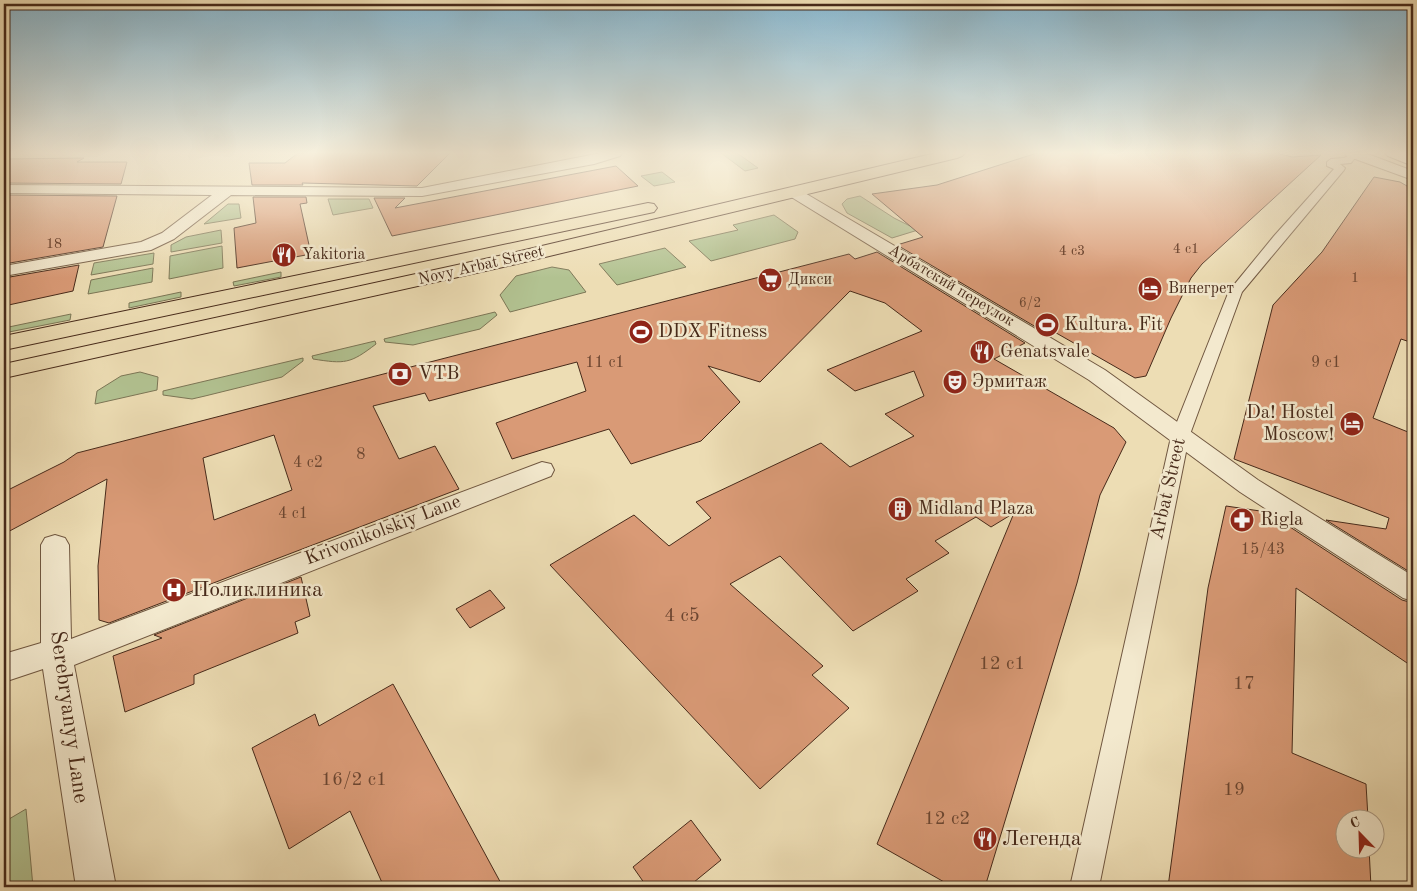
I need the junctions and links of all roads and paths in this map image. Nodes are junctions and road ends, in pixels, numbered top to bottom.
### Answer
1 (222, 195) edge
2 (706, 195) edge
3 (782, 195) edge
4 (797, 195) edge
5 (1317, 195) edge
6 (4, 271) edge
7 (4, 344) edge
8 (4, 371) edge
9 (1180, 437) junction
10 (542, 470) dead end
11 (55, 545) dead end
12 (1413, 590) edge
13 (56, 655) junction
14 (4, 668) edge
15 (96, 887) edge
16 (1084, 887) edge

1 - 6 street
2 - 7 main road, Novy Arbat Street
3 - 8 main road, Novy Arbat Street
4 - 9 street, Арбатский переулок
5 - 9 street, Arbat Street
9 - 12 street, Арбатский переулок
9 - 16 street, Arbat Street
10 - 13 street, Krivonikolskiy Lane
11 - 13 street, Serebryanyy Lane
13 - 14 street, Krivonikolskiy Lane
13 - 15 street, Serebryanyy Lane

